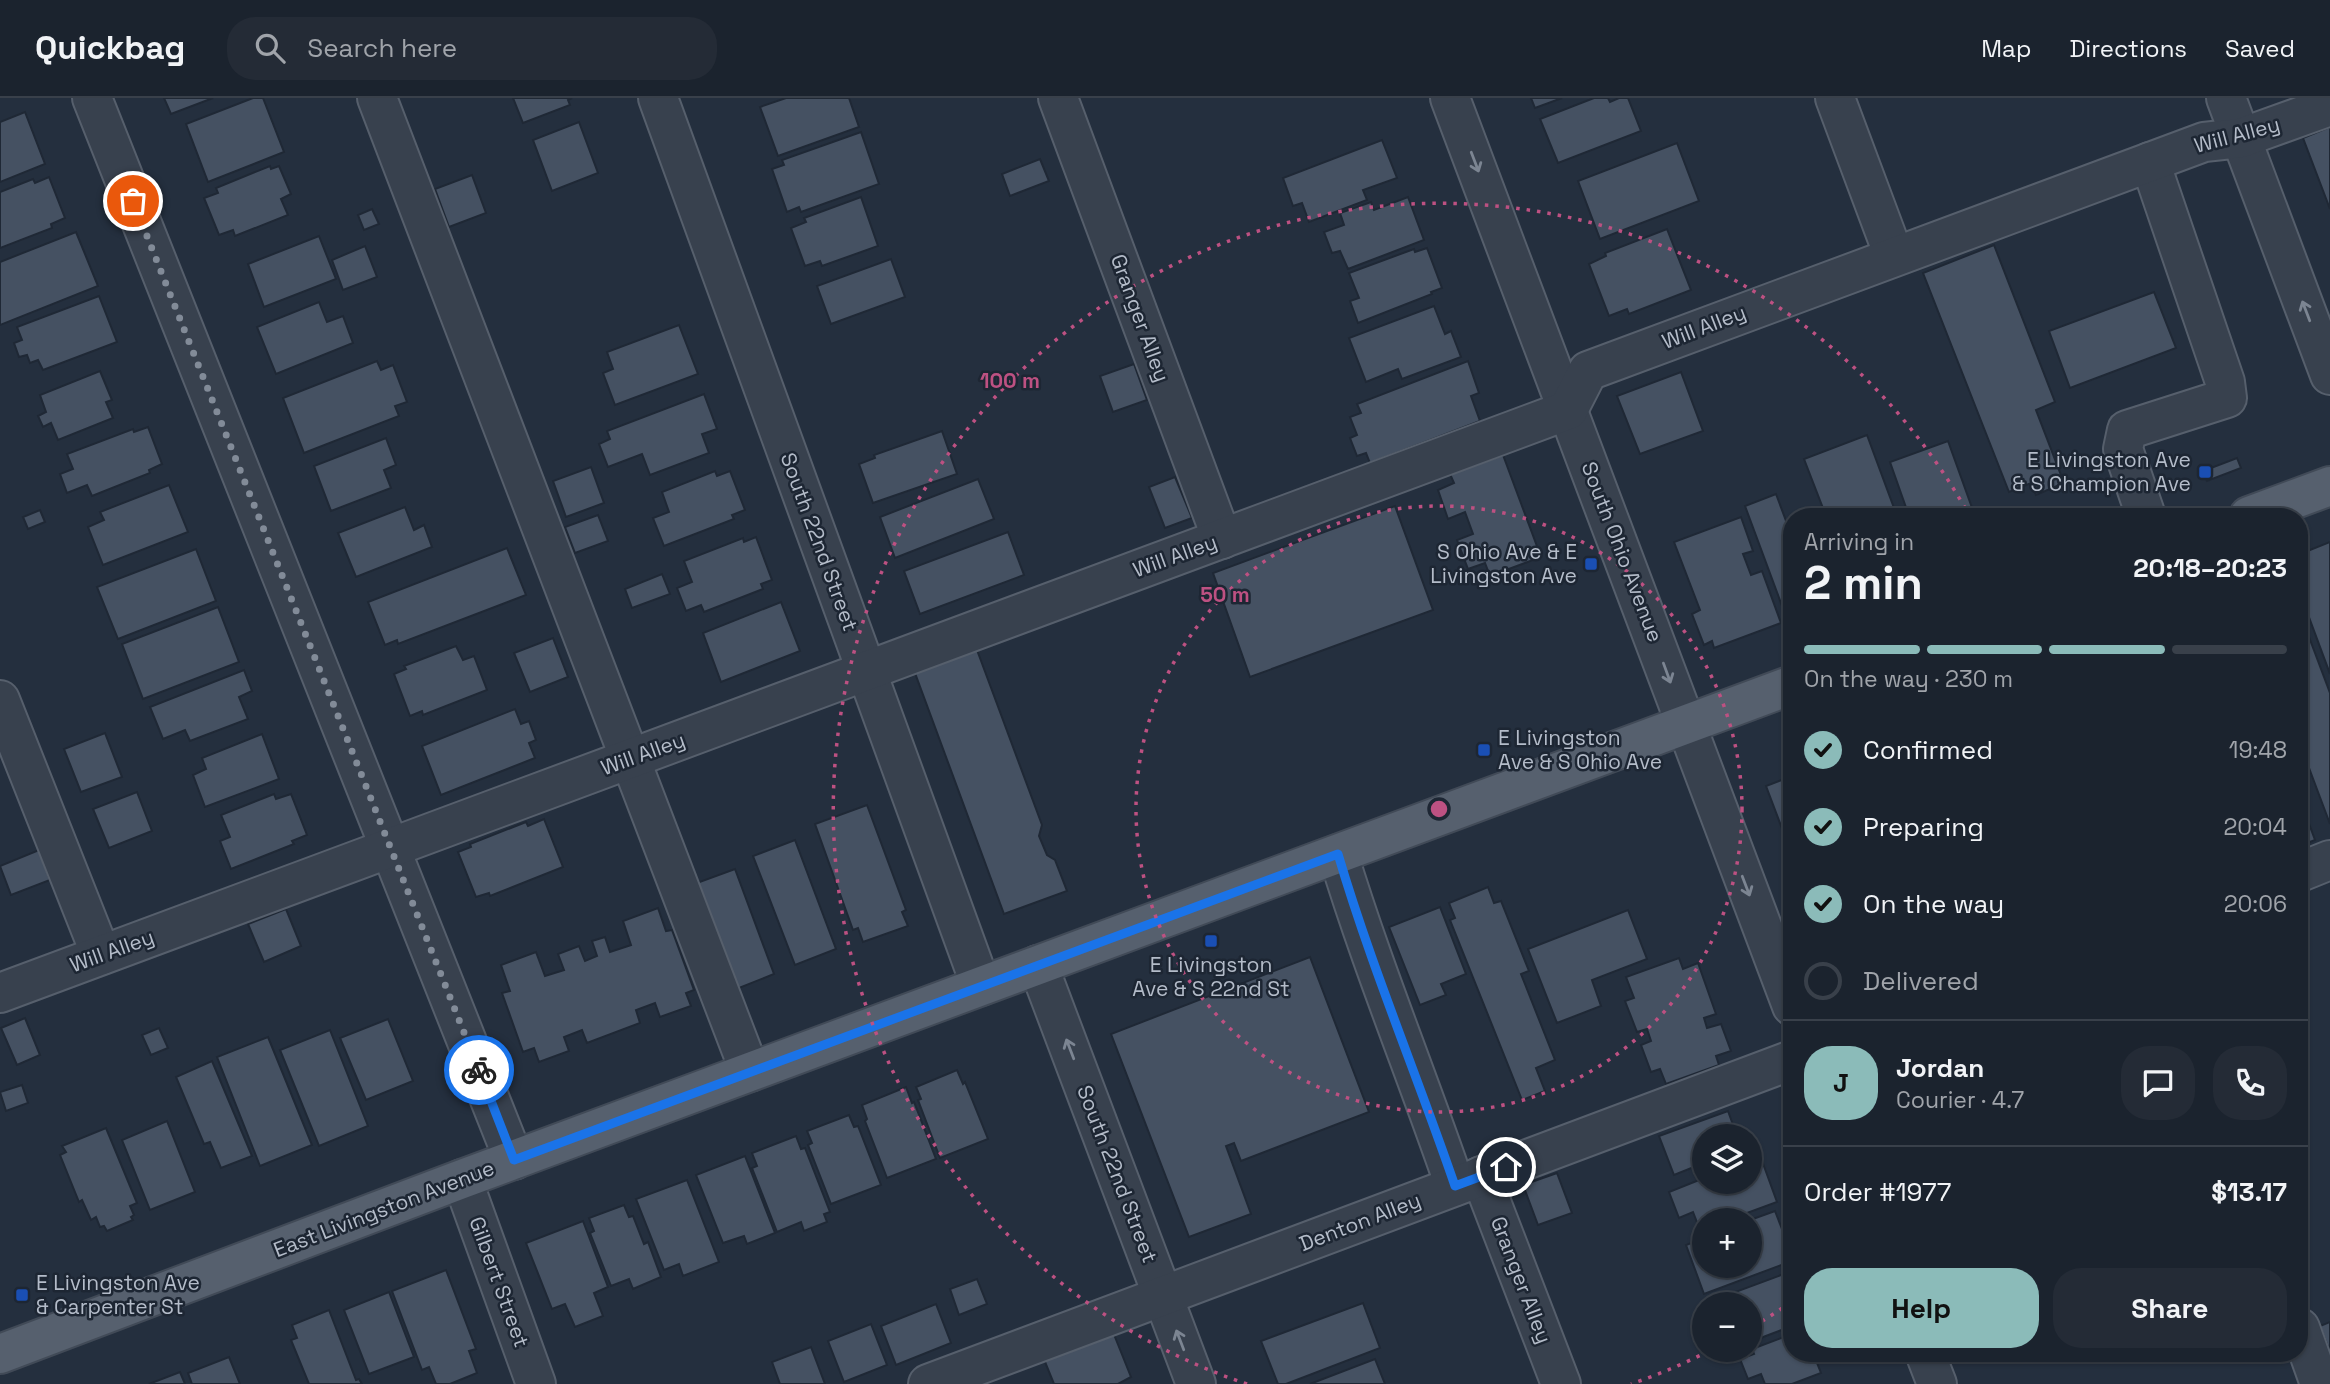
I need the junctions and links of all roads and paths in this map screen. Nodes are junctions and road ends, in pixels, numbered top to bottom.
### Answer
1 (92, 98) edge
2 (377, 98) edge
3 (658, 98) edge
4 (1058, 98) edge
5 (1450, 98) edge
6 (1835, 98) edge
7 (2226, 98) edge
8 (2330, 106) edge
9 (2241, 138) junction
10 (2150, 162) junction
11 (1894, 256) junction
12 (2330, 375) edge
13 (1568, 410) junction
14 (2330, 486) edge
15 (2143, 508) edge
16 (2271, 508) edge
17 (1222, 539) junction
18 (866, 671) junction
19 (1783, 688) edge
20 (0, 699) edge
21 (1686, 724) junction
22 (630, 759) junction
23 (390, 848) junction
24 (1338, 854) junction
25 (2330, 860) edge
26 (2308, 869) edge
27 (101, 955) junction
28 (1038, 965) junction
29 (1783, 982) edge
30 (981, 986) junction
31 (0, 993) edge
32 (1783, 1063) edge
33 (750, 1072) junction
34 (514, 1160) junction
35 (462, 1179) junction
36 (1468, 1181) junction
37 (1163, 1296) junction
38 (2308, 1350) edge
39 (0, 1354) edge
40 (1928, 1362) edge
41 (536, 1384) edge
42 (928, 1384) edge
43 (1196, 1384) edge
44 (1560, 1384) edge
45 (1937, 1384) edge
46 (2320, 1384) edge

1 - 23 street
2 - 22 street
3 - 18 street, South 22nd Street
4 - 17 street, Granger Alley
5 -> 13 street, South Ohio Avenue
6 - 11 street
7 - 9 street
8 - 9 street, Will Alley
9 - 10 street, Will Alley
12 -> 9 street
10 - 11 street, Will Alley
10 - 15 street
11 - 13 street, Will Alley
13 - 17 street, Will Alley
13 -> 21 street, South Ohio Avenue
14 - 16 main road
17 - 18 street, Will Alley
18 - 22 street, Will Alley
18 - 30 street, South 22nd Street
19 - 21 main road, East Livingston Avenue
20 - 27 street
21 - 24 main road, East Livingston Avenue
21 -> 29 street, South Ohio Avenue
22 - 23 street, Will Alley
22 - 33 street
23 - 27 street, Will Alley
23 - 34 street
24 - 28 main road, East Livingston Avenue
24 - 36 street, Granger Alley
25 - 26 street
27 - 31 street, Will Alley
28 - 30 main road, East Livingston Avenue
37 -> 28 street, South 22nd Street
30 - 33 main road, East Livingston Avenue
32 - 36 street, Denton Alley
33 - 34 main road, East Livingston Avenue
34 - 35 main road, East Livingston Avenue
35 - 39 main road, East Livingston Avenue
35 - 41 street, Gilbert Street
36 - 37 street, Denton Alley
36 - 44 street, Granger Alley
37 - 42 street, Denton Alley
43 -> 37 street, South 22nd Street
38 - 46 street
40 - 45 street

